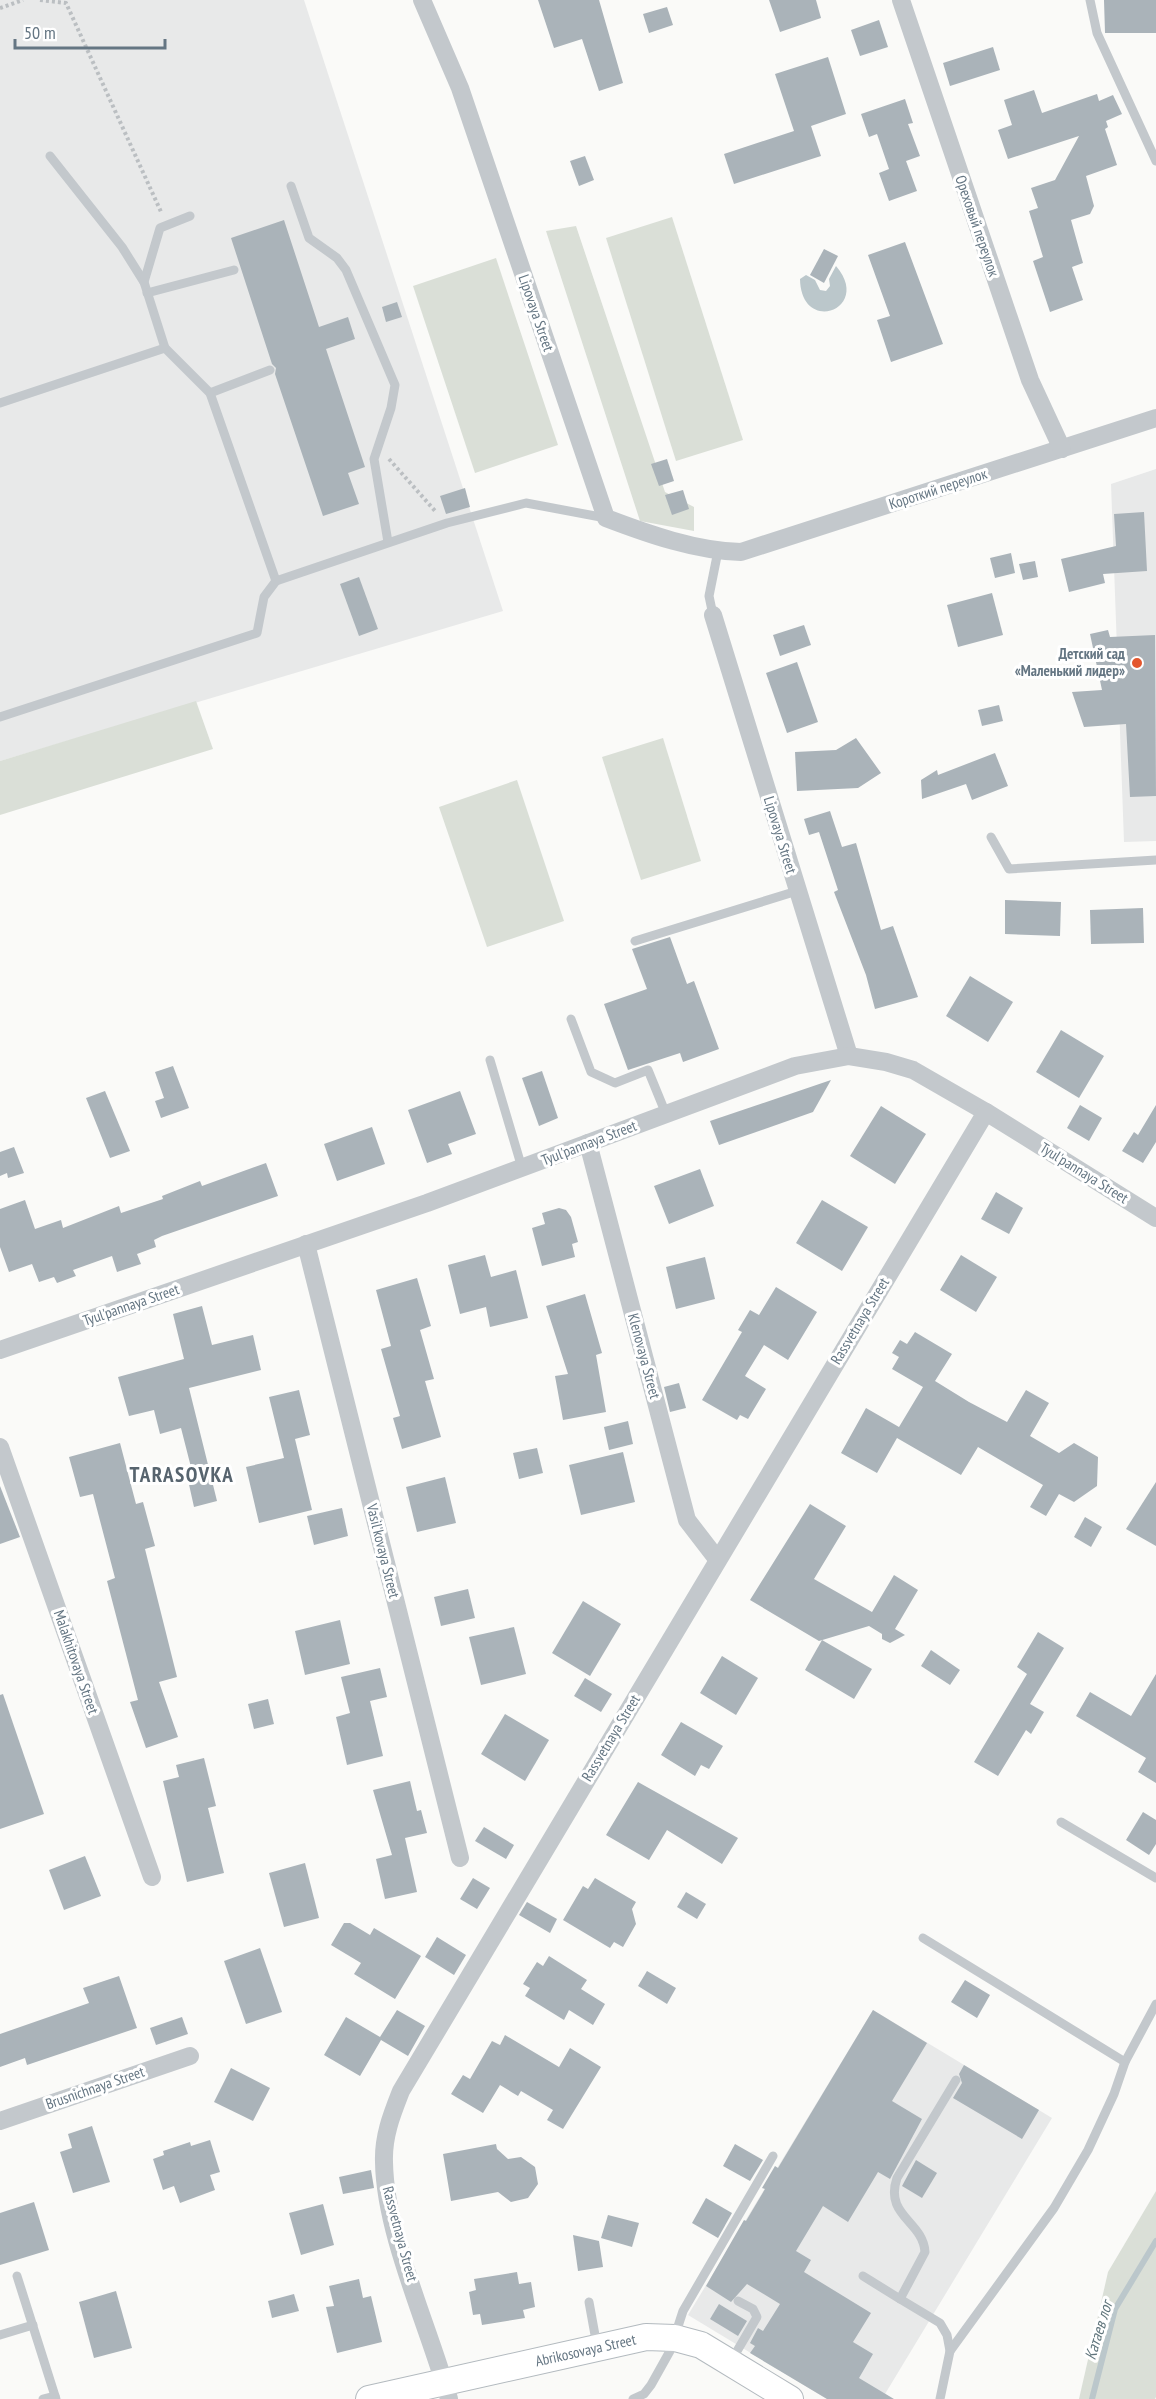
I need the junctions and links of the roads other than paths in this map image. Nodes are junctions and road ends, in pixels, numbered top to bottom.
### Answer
1 (422, 0) edge
2 (901, 0) edge
3 (1090, 0) edge
4 (50, 156) dead end
5 (1156, 161) edge
6 (291, 186) dead end
7 (189, 216) dead end
8 (234, 270) dead end
9 (144, 282) junction
10 (147, 293) junction
11 (165, 348) junction
12 (270, 370) dead end
13 (210, 393) junction
14 (0, 402) edge
15 (1156, 418) edge
16 (1062, 449) junction
17 (606, 518) junction
18 (388, 542) junction
19 (718, 551) junction
20 (276, 581) junction
21 (713, 615) joint
22 (0, 717) edge
23 (991, 837) dead end
24 (1156, 860) edge
25 (797, 891) junction
26 (635, 941) dead end
27 (571, 1019) dead end
28 (849, 1056) junction
29 (490, 1060) dead end
30 (986, 1112) junction
31 (666, 1114) junction
32 (588, 1143) junction
33 (522, 1168) junction
34 (1156, 1218) edge
35 (306, 1244) junction
36 (0, 1350) edge
37 (0, 1447) edge
38 (717, 1560) junction
39 (1061, 1822) dead end
40 (460, 1858) dead end
41 (152, 1876) dead end
42 (1156, 1878) edge
43 (923, 1938) dead end
44 (1156, 2004) edge
45 (190, 2056) dead end
46 (1125, 2062) junction
47 (957, 2080) dead end
48 (0, 2121) edge
49 (773, 2156) dead end
50 (17, 2276) dead end
51 (862, 2276) dead end
52 (900, 2298) junction
53 (738, 2301) dead end
54 (589, 2302) dead end
55 (33, 2325) junction
56 (0, 2335) edge
57 (675, 2338) junction
58 (597, 2348) junction
59 (950, 2351) junction
60 (730, 2363) junction
61 (447, 2390) edge
62 (55, 2397) edge
63 (43, 2399) edge
64 (369, 2399) edge
65 (633, 2399) edge
66 (790, 2399) edge
67 (940, 2399) edge

1 - 17 street, Lipovaya Street
2 - 16 street, Ореховый переулок
3 - 5 lane
4 - 9 lane
6 - 18 lane
7 - 9 lane
8 - 10 lane
9 - 10 lane
10 - 11 lane
11 - 13 lane
11 - 14 lane
12 - 13 lane
13 - 20 lane
15 - 16 street, Короткий переулок
16 - 19 street, Короткий переулок
17 - 18 lane
17 - 19 street
18 - 20 lane
19 - 21 lane
20 - 22 lane
21 - 25 street, Lipovaya Street
23 - 24 lane
25 - 26 lane
25 - 28 street, Lipovaya Street
27 - 31 lane
28 - 30 street, Tyul'pannaya Street
28 - 31 street, Tyul'pannaya Street
29 - 33 lane
30 - 34 street, Tyul'pannaya Street
30 - 38 street, Rassvetnaya Street
31 - 32 street, Tyul'pannaya Street
32 - 33 street, Tyul'pannaya Street
32 - 38 street, Klenovaya Street
33 - 35 street, Tyul'pannaya Street
35 - 36 street, Tyul'pannaya Street
35 - 40 street, Vasil'kovaya Street
37 - 41 street, Malakhitovaya Street
38 - 61 street, Rassvetnaya Street
39 - 42 lane
43 - 46 lane
44 - 46 lane
45 - 48 street, Brusnichnaya Street
46 - 59 lane
47 - 52 lane
49 - 57 lane
50 - 55 lane
51 - 52 lane
52 - 59 lane
53 - 60 lane
54 - 58 lane
55 - 56 lane
55 - 62 lane
57 - 58 street, Abrikosovaya Street
57 - 60 street, Abrikosovaya Street
57 - 65 lane
58 - 61 street, Abrikosovaya Street
59 - 67 lane
60 - 66 street, Abrikosovaya Street
61 - 64 street, Abrikosovaya Street
62 - 63 lane

